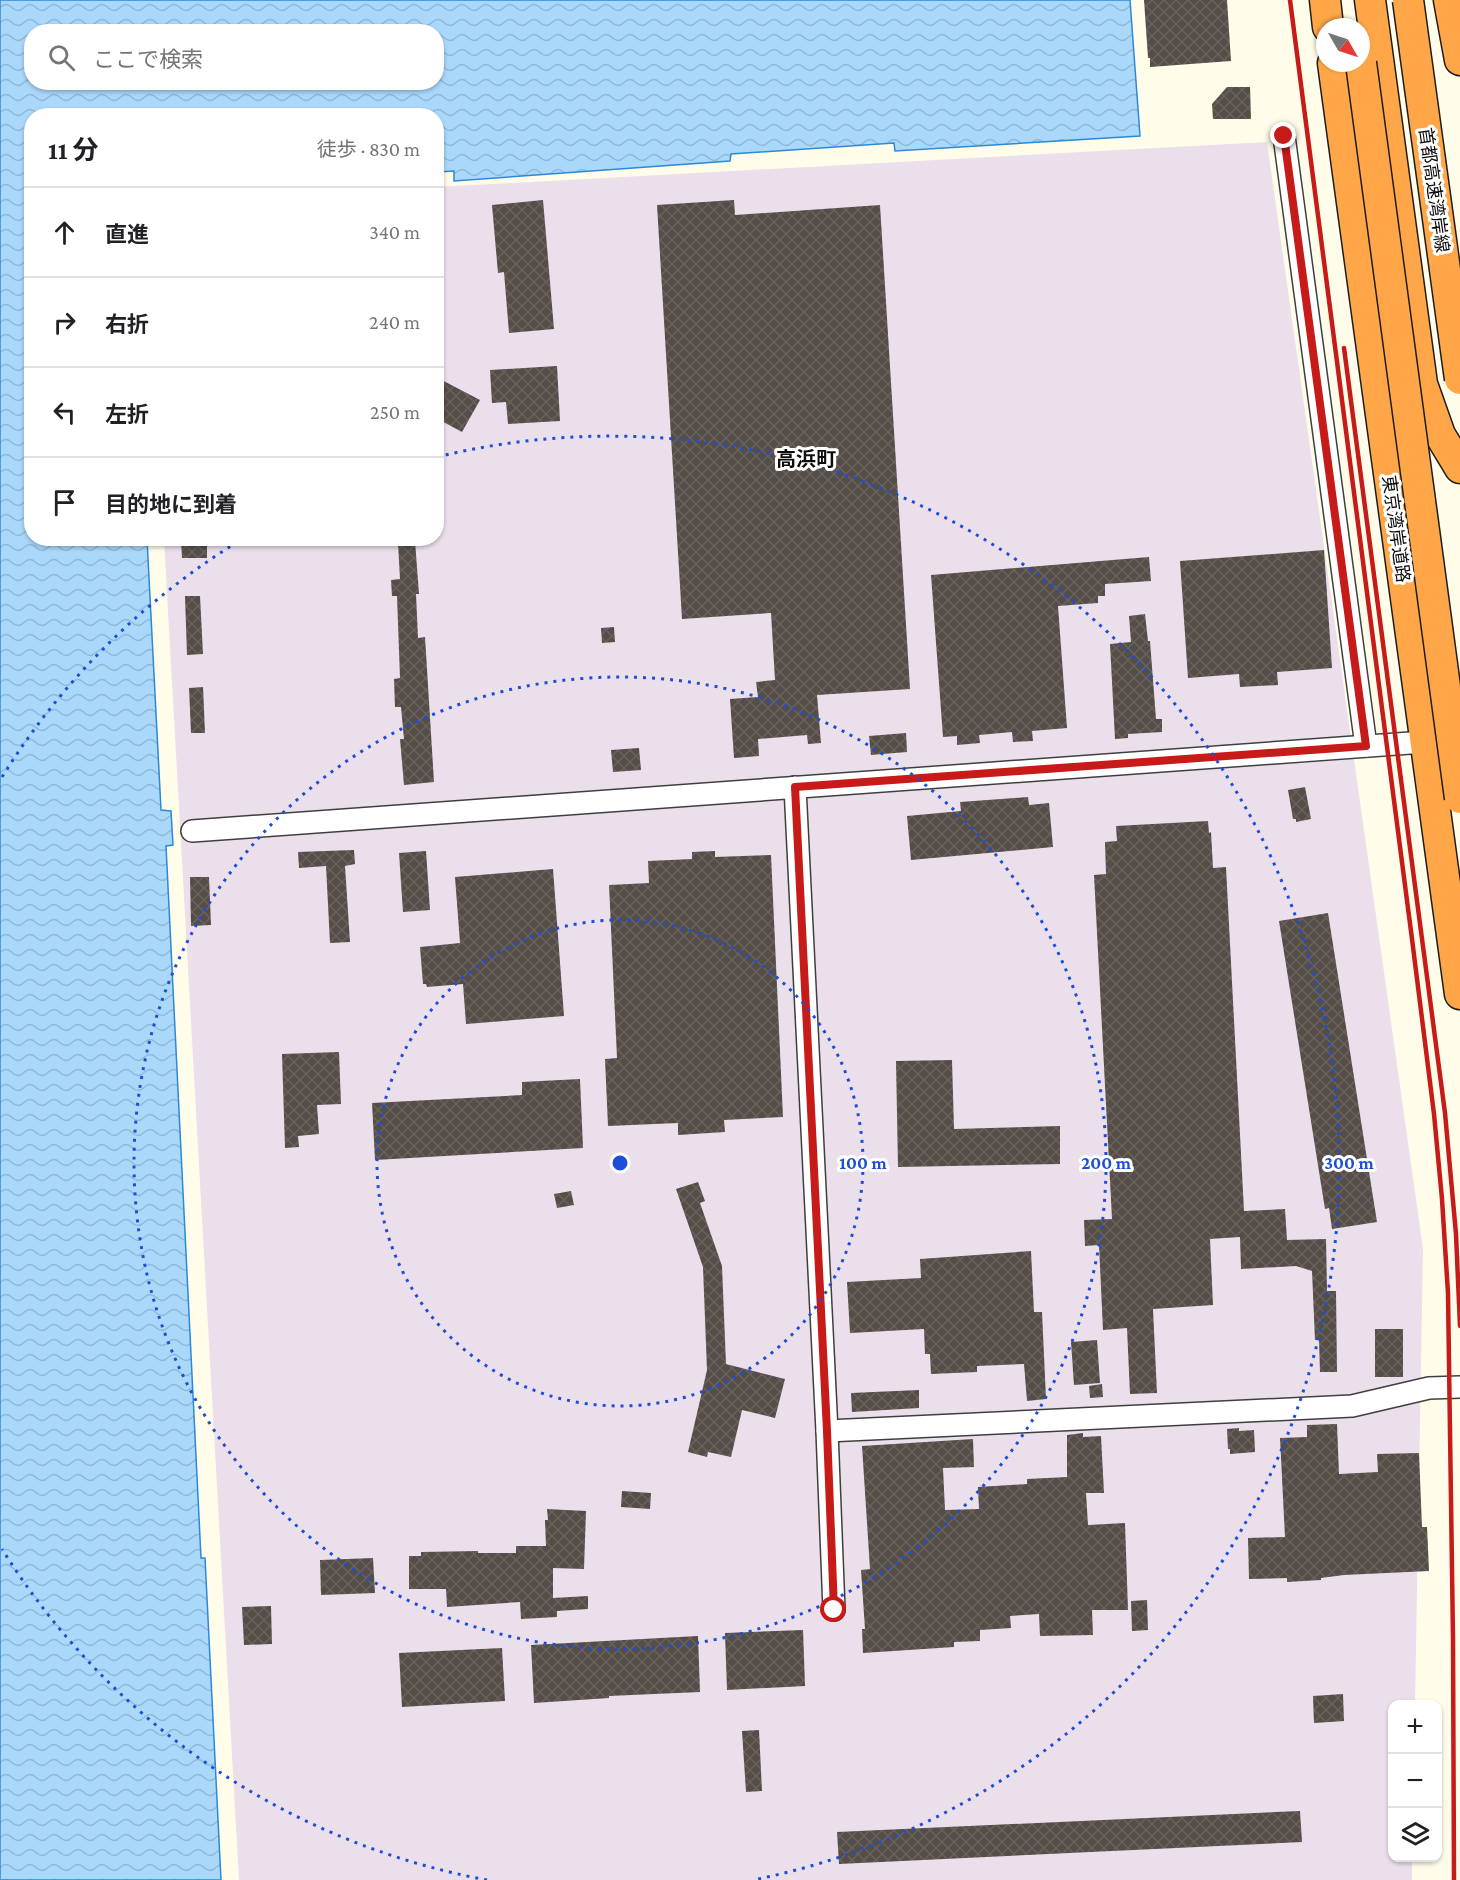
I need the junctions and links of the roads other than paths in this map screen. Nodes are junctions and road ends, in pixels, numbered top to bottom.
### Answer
1 (1325, 0) edge
2 (1352, 0) edge
3 (1370, 0) edge
4 (1383, 0) edge
5 (1408, 0) edge
6 (1449, 0) edge
7 (1327, 18) edge
8 (1355, 18) edge
9 (1460, 60) edge
10 (1334, 72) edge
11 (1362, 72) edge
12 (1284, 136) dead end
13 (1460, 315) edge
14 (1460, 379) edge
15 (1460, 468) edge
16 (1460, 740) edge
17 (1425, 742) junction
18 (1366, 746) junction
19 (795, 787) junction
20 (1460, 798) edge
21 (192, 831) dead end
22 (1460, 994) edge
23 (1460, 1387) edge
24 (827, 1431) junction
25 (834, 1610) dead end

1 - 7 highway
2 - 8 highway
3 - 15 highway
4 - 13 highway
5 - 14 highway, 首都高速湾岸線, bridge
6 - 9 highway
10 - 17 highway, 東京湾岸道路
11 - 20 highway, 東京湾岸道路, bridge
12 - 18 street
16 - 17 street
17 - 18 street
17 - 22 highway, 東京湾岸道路
18 - 19 street
19 - 21 street
19 - 24 street
23 - 24 street
24 - 25 street

